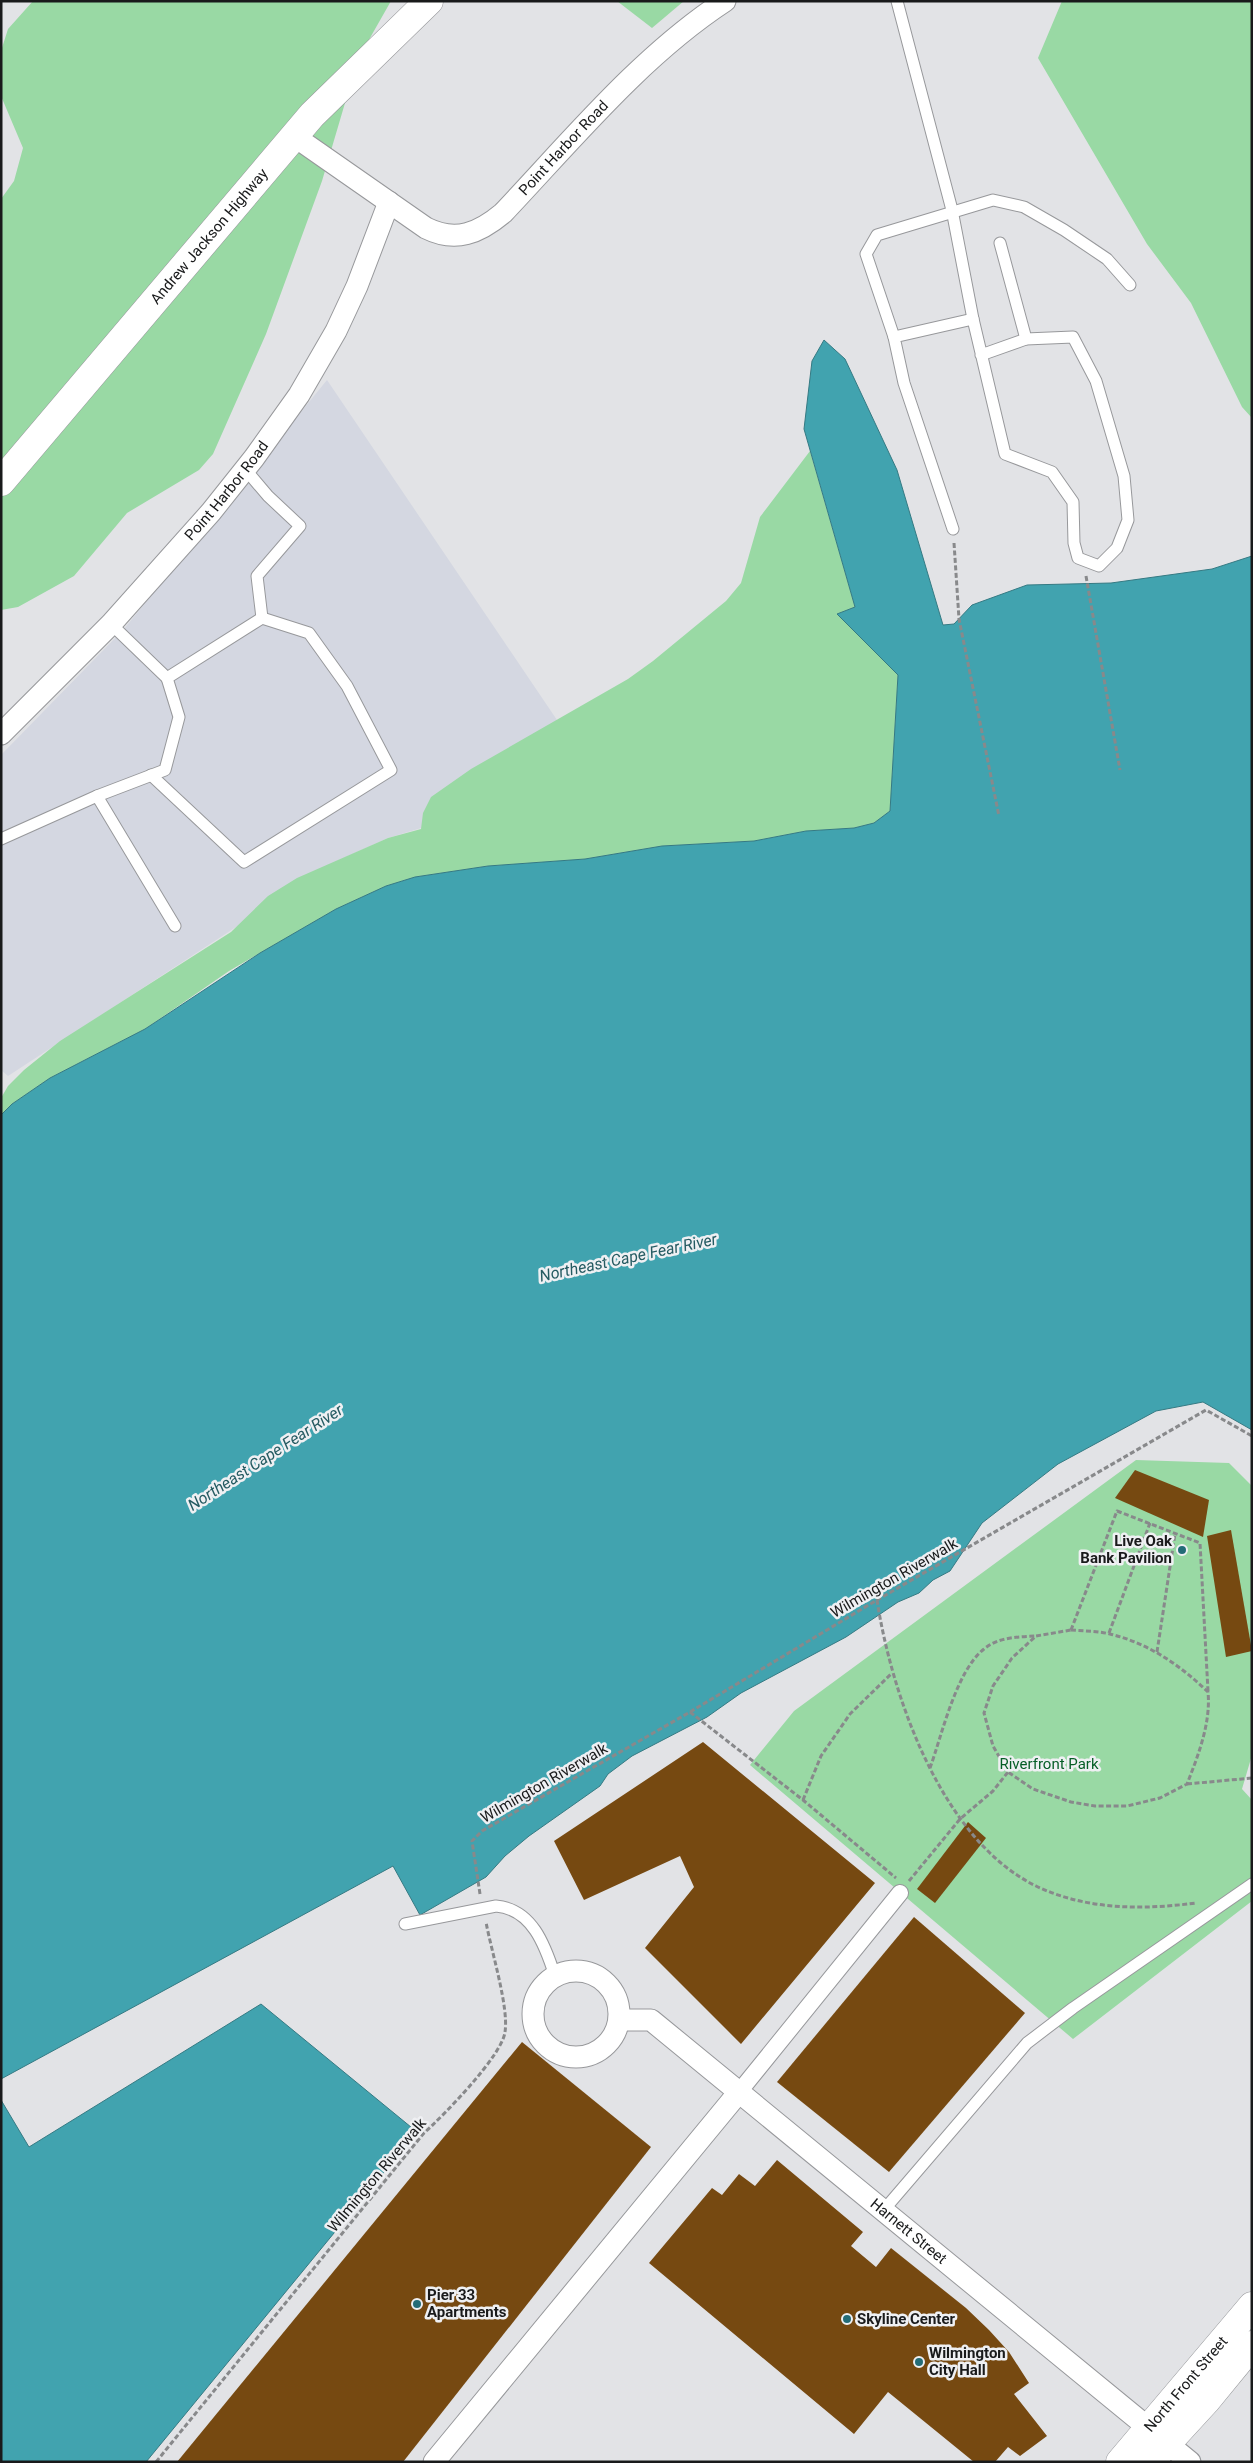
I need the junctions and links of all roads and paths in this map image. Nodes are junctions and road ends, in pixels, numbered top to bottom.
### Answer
1 (429, 1) edge
2 (725, 1) edge
3 (897, 1) edge
4 (294, 136) junction
5 (389, 202) junction
6 (952, 210) junction
7 (1000, 243) dead end
8 (1130, 285) dead end
9 (973, 319) junction
10 (894, 337) junction
11 (1026, 339) junction
12 (981, 354) junction
13 (245, 469) junction
14 (1, 482) edge
15 (953, 530) joint
16 (1084, 561) junction
17 (262, 618) junction
18 (111, 624) junction
19 (167, 678) junction
20 (1, 734) edge
21 (1120, 770) dead end
22 (151, 775) junction
23 (97, 796) junction
24 (999, 816) dead end
25 (1, 839) edge
26 (175, 926) dead end
27 (1252, 1436) edge
28 (1150, 1523) junction
29 (1175, 1534) junction
30 (877, 1600) junction
31 (1071, 1630) junction
32 (1109, 1634) junction
33 (1036, 1636) junction
34 (1157, 1652) junction
35 (893, 1672) junction
36 (1208, 1692) junction
37 (690, 1712) junction
38 (930, 1768) junction
39 (1008, 1772) junction
40 (1252, 1778) edge
41 (1187, 1784) junction
42 (803, 1800) junction
43 (960, 1819) junction
44 (1252, 1884) edge
45 (903, 1889) junction
46 (1229, 1900) junction
47 (483, 1908) junction
48 (405, 1924) dead end
49 (555, 1976) junction
50 (620, 2020) junction
51 (739, 2092) junction
52 (883, 2211) junction
53 (1252, 2306) edge
54 (1252, 2345) edge
55 (1155, 2444) edge
56 (156, 2462) edge
57 (434, 2462) edge
58 (1120, 2462) edge
59 (1190, 2462) edge

1 - 4 main road, Andrew Jackson Highway
2 - 5 street, Point Harbor Road
3 - 6 lane
4 - 5 street, Point Harbor Road
4 - 14 main road, Andrew Jackson Highway
5 - 13 street, Point Harbor Road
6 - 8 lane
6 - 9 lane
6 - 10 lane
7 - 11 lane
9 - 10 lane
9 - 12 lane
10 - 15 lane
11 - 12 lane
11 - 16 lane
12 - 16 lane
13 - 17 lane
13 - 18 street, Point Harbor Road
15 - 24 path
16 - 21 path
17 - 19 lane
17 - 22 lane
18 - 19 lane
18 - 20 street, Point Harbor Road
19 - 22 lane
22 - 23 lane
23 - 25 lane
23 - 26 lane
27 - 30 path, Wilmington Riverwalk
28 - 29 path
28 - 31 path
28 - 32 path
29 - 34 path
29 - 36 path
30 - 35 path
30 - 37 path, Wilmington Riverwalk
31 - 32 path
31 - 33 path
32 - 34 path
33 - 38 path
33 - 39 path
34 - 36 path
35 - 38 path
35 - 42 path
36 - 41 path
37 - 42 path
37 - 47 path, Wilmington Riverwalk
38 - 43 path
39 - 41 path
39 - 43 path
40 - 41 path
42 - 45 path
43 - 45 path
43 - 46 path
44 - 46 lane
45 - 51 street
46 - 52 lane
47 - 48 lane
47 - 49 lane
47 - 56 path, Wilmington Riverwalk
49 - 50 street
49 - 50 street
50 - 51 street, Harnett Street
51 - 52 street, Harnett Street
51 - 57 street
52 - 55 street, Harnett Street
53 - 55 main road, North Front Street
54 - 55 main road, North Front Street
55 - 58 main road, North Front Street
55 - 59 street, Harnett Street

